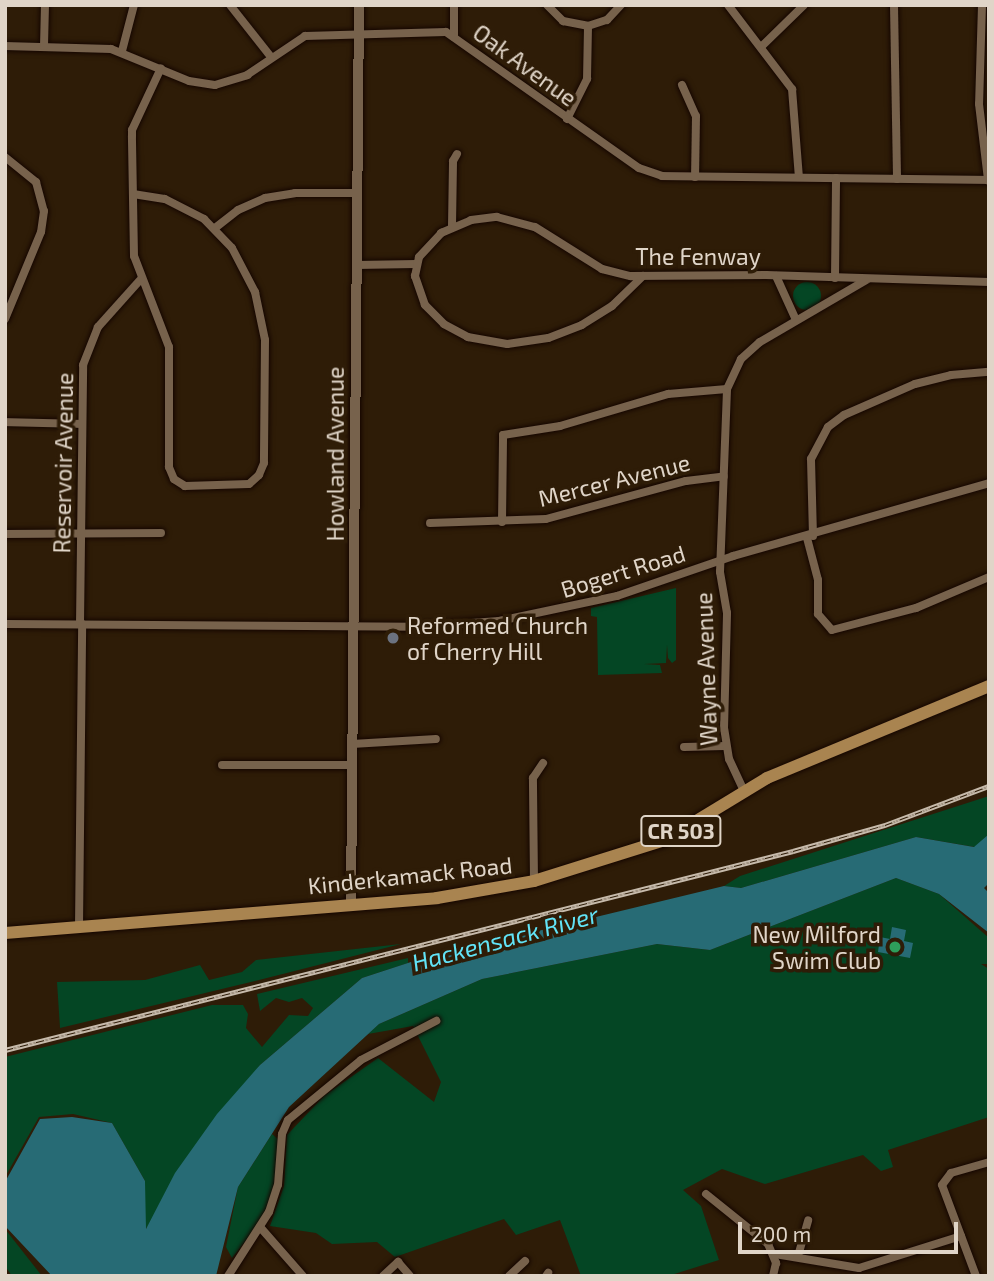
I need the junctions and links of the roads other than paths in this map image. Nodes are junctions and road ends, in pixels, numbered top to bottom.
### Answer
1 (45, 5) edge
2 (134, 5) edge
3 (230, 5) edge
4 (359, 5) edge
5 (454, 5) edge
6 (547, 5) edge
7 (621, 5) edge
8 (728, 5) edge
9 (804, 5) edge
10 (894, 5) edge
11 (982, 5) edge
12 (587, 26) junction
13 (359, 33) junction
14 (454, 37) junction
15 (5, 46) edge
16 (44, 46) junction
17 (761, 47) junction
18 (122, 51) junction
19 (271, 57) junction
20 (161, 68) junction
21 (682, 85) dead end
22 (567, 119) junction
23 (457, 154) dead end
24 (5, 157) edge
25 (695, 177) junction
26 (799, 177) junction
27 (836, 178) junction
28 (897, 179) junction
29 (988, 180) edge
30 (356, 193) junction
31 (133, 194) junction
32 (452, 226) junction
33 (215, 228) junction
34 (416, 264) junction
35 (356, 265) junction
36 (643, 276) junction
37 (776, 276) junction
38 (835, 278) junction
39 (140, 280) junction
40 (866, 280) junction
41 (989, 282) edge
42 (5, 319) edge
43 (796, 320) junction
44 (989, 372) edge
45 (727, 389) junction
46 (5, 422) edge
47 (81, 424) junction
48 (724, 476) junction
49 (989, 484) edge
50 (502, 522) junction
51 (430, 523) dead end
52 (161, 533) dead end
53 (5, 534) edge
54 (80, 534) junction
55 (810, 537) junction
56 (724, 560) junction
57 (989, 577) edge
58 (5, 624) edge
59 (81, 624) junction
60 (353, 627) junction
61 (989, 686) edge
62 (436, 739) dead end
63 (352, 744) junction
64 (725, 746) junction
65 (684, 747) dead end
66 (543, 763) dead end
67 (222, 765) dead end
68 (352, 765) junction
69 (744, 791) junction
70 (534, 881) junction
71 (351, 904) junction
72 (79, 927) junction
73 (5, 933) edge
74 (436, 1021) dead end
75 (989, 1162) edge
76 (706, 1194) dead end
77 (807, 1220) dead end
78 (260, 1227) junction
79 (961, 1236) junction
80 (775, 1254) junction
81 (798, 1256) junction
82 (525, 1261) dead end
83 (860, 1272) edge
84 (228, 1276) edge
85 (303, 1276) edge
86 (383, 1276) edge
87 (410, 1276) edge
88 (509, 1276) edge
89 (773, 1276) edge
90 (976, 1276) edge

1 - 16 street
2 - 18 street
3 - 19 street
4 - 13 street, Howland Avenue
5 - 14 street
6 - 12 street
7 - 12 street
8 - 17 street
9 - 17 street
10 - 28 street
11 - 29 street
12 - 22 street
13 - 14 street, Oak Avenue
13 - 19 street, Oak Avenue
13 - 30 street, Howland Avenue
14 - 22 street, Oak Avenue
15 - 16 street, Oak Avenue
16 - 18 street, Oak Avenue
17 - 26 street
18 - 20 street, Oak Avenue
19 - 20 street, Oak Avenue
20 - 31 street
21 - 25 street
22 - 25 street, Oak Avenue
23 - 32 street
24 - 42 street
25 - 26 street, Oak Avenue
26 - 27 street, Oak Avenue
27 - 28 street, Oak Avenue
27 - 38 street
28 - 29 street, Oak Avenue
30 - 33 street
30 - 35 street, Howland Avenue
31 - 33 street
31 - 39 street
32 - 34 street, The Fenway
32 - 36 street, The Fenway
33 - 39 street
34 - 35 street
34 - 36 street
35 - 60 street, Howland Avenue
36 - 37 street, The Fenway
37 - 38 street, The Fenway
37 - 43 street
38 - 40 street, The Fenway
39 - 47 street, Reservoir Avenue
40 - 41 street, The Fenway
40 - 43 street, Wayne Avenue
43 - 45 street, Wayne Avenue
44 - 55 street
45 - 48 street, Wayne Avenue
45 - 50 street
46 - 47 street
47 - 54 street, Reservoir Avenue
48 - 50 street, Mercer Avenue
48 - 56 street, Wayne Avenue
49 - 55 street, Bogert Road
50 - 51 street, Mercer Avenue
52 - 54 street
53 - 54 street
54 - 59 street, Reservoir Avenue
55 - 56 street, Bogert Road
55 - 57 street
56 - 60 street, Bogert Road
56 - 64 street, Wayne Avenue
58 - 59 street, Bogert Road
59 - 60 street, Bogert Road
59 - 72 street, Reservoir Avenue
60 - 63 street, Howland Avenue
61 - 69 main road, Kinderkamack Road / CR 503
62 - 63 street
63 - 68 street, Howland Avenue
64 - 65 street
64 - 69 street, Wayne Avenue
66 - 70 street
67 - 68 street
68 - 71 street, Howland Avenue
69 - 70 main road, Kinderkamack Road / CR 503
70 - 71 main road, Kinderkamack Road / CR 503
71 - 72 main road, Kinderkamack Road / CR 503
72 - 73 main road, Kinderkamack Road / CR 503
74 - 78 street
75 - 79 street
76 - 80 street
77 - 81 street
78 - 84 street
78 - 85 street
79 - 83 street
79 - 90 street
80 - 81 street
80 - 89 street
81 - 83 street
82 - 88 street
86 - 87 street

